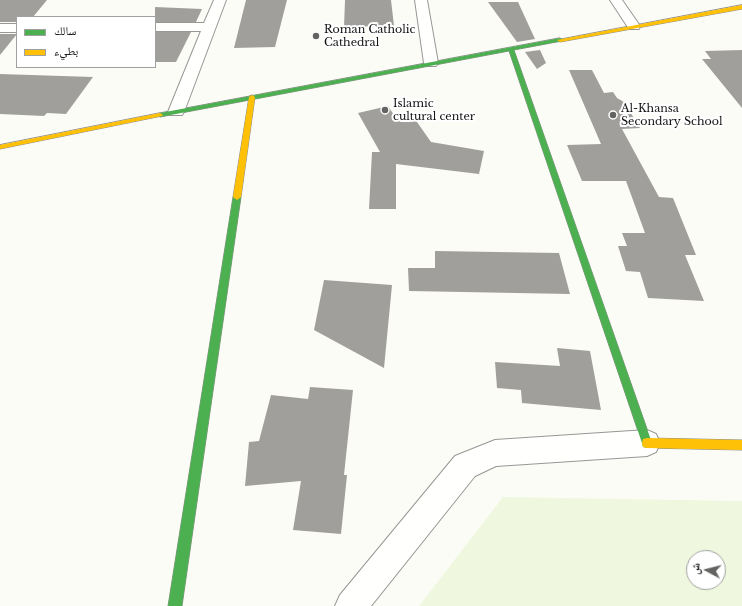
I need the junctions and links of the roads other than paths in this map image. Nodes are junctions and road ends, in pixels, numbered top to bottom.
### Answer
1 (220, 0) edge
2 (421, 0) edge
3 (616, 0) edge
4 (742, 7) edge
5 (634, 26) junction
6 (156, 27) edge
7 (209, 27) junction
8 (0, 28) edge
9 (16, 28) edge
10 (511, 49) junction
11 (431, 63) junction
12 (252, 97) junction
13 (176, 112) junction
14 (0, 147) edge
15 (647, 443) junction
16 (742, 445) edge
17 (175, 606) edge
18 (351, 606) edge

1 - 7 street
2 - 11 street
3 - 5 street
4 - 5 street
5 - 10 street
6 - 7 street
7 - 13 street
8 - 9 street
10 - 11 street
10 - 15 street
11 - 12 street
12 - 13 street
12 - 17 street
13 - 14 street
15 - 16 street
15 - 18 street

